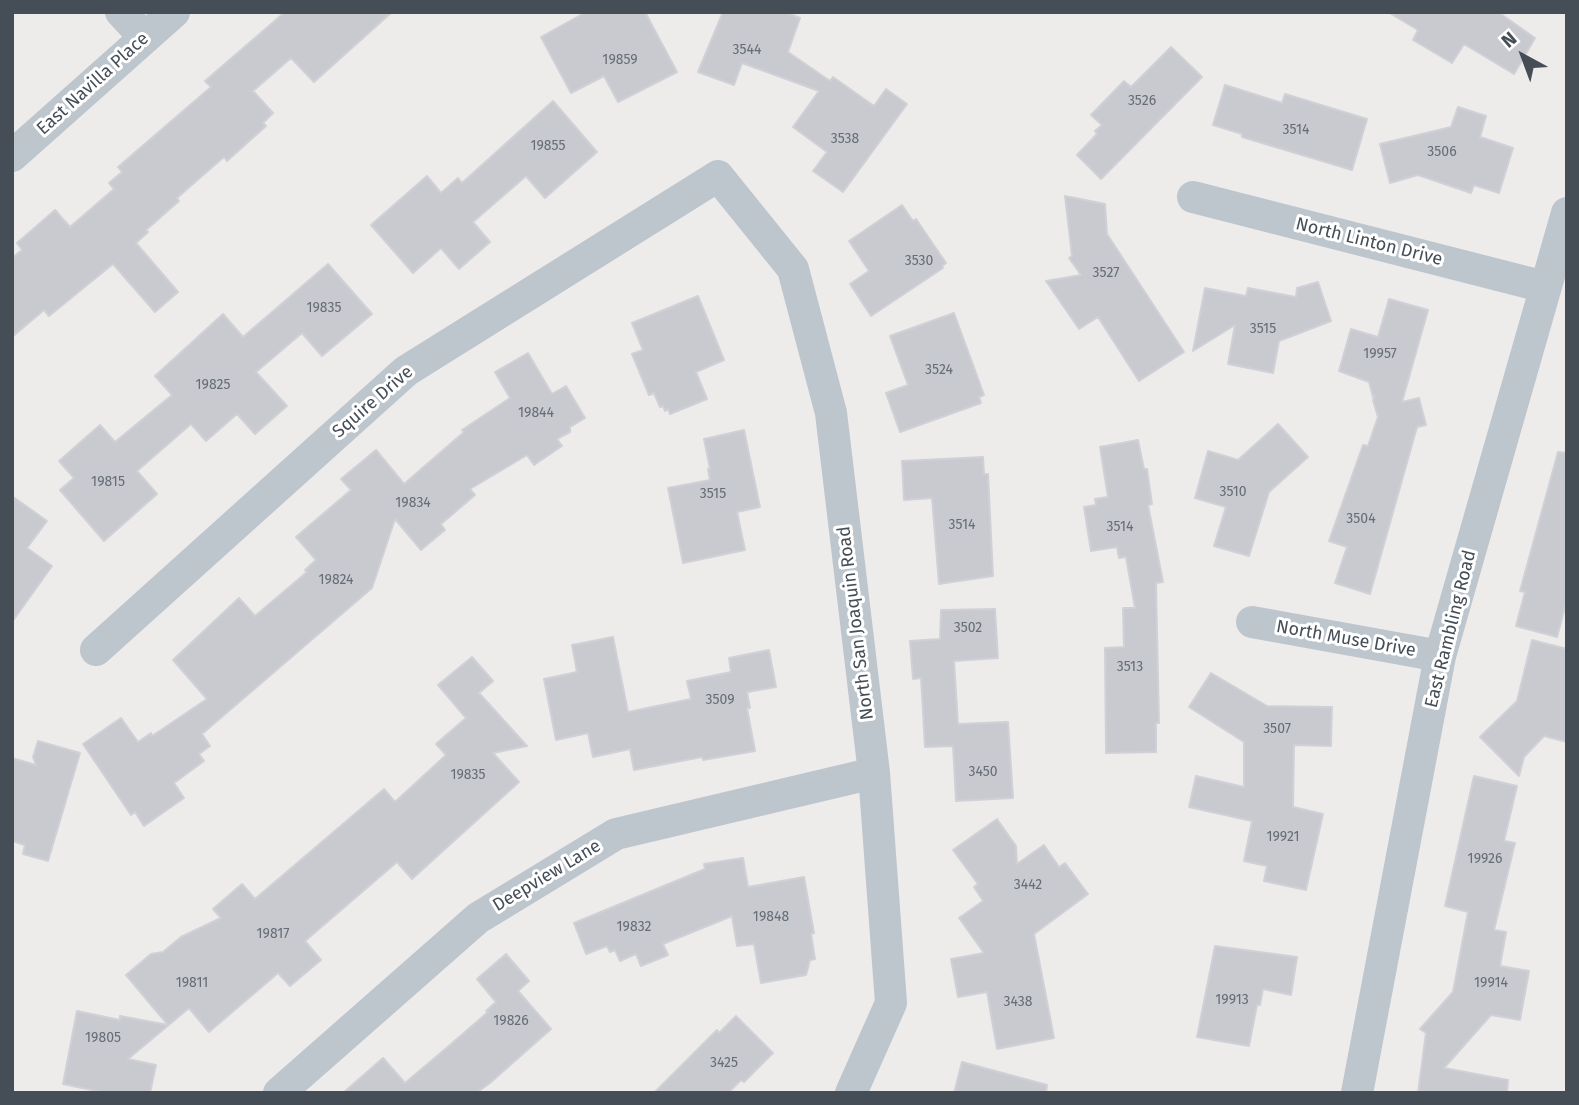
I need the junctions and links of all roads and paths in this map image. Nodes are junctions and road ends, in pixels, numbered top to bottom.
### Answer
1 (121, 12) edge
2 (174, 12) edge
3 (145, 38) junction
4 (12, 156) edge
5 (718, 176) joint
6 (1193, 197) dead end
7 (1567, 213) edge
8 (1545, 287) junction
9 (1252, 622) dead end
10 (96, 650) dead end
11 (1440, 656) junction
12 (874, 774) junction
13 (279, 1093) edge
14 (851, 1093) edge
15 (1357, 1093) edge

1 - 3 street
2 - 3 street, East Navilla Place
3 - 4 street, East Navilla Place
5 - 10 street, Squire Drive
5 - 12 street, North San Joaquin Road
6 - 8 street, North Linton Drive
7 - 8 street, East Rambling Road
8 - 11 street, East Rambling Road
9 - 11 street, North Muse Drive
11 - 15 street, East Rambling Road
12 - 13 street, Deepview Lane
12 - 14 street, North San Joaquin Road

